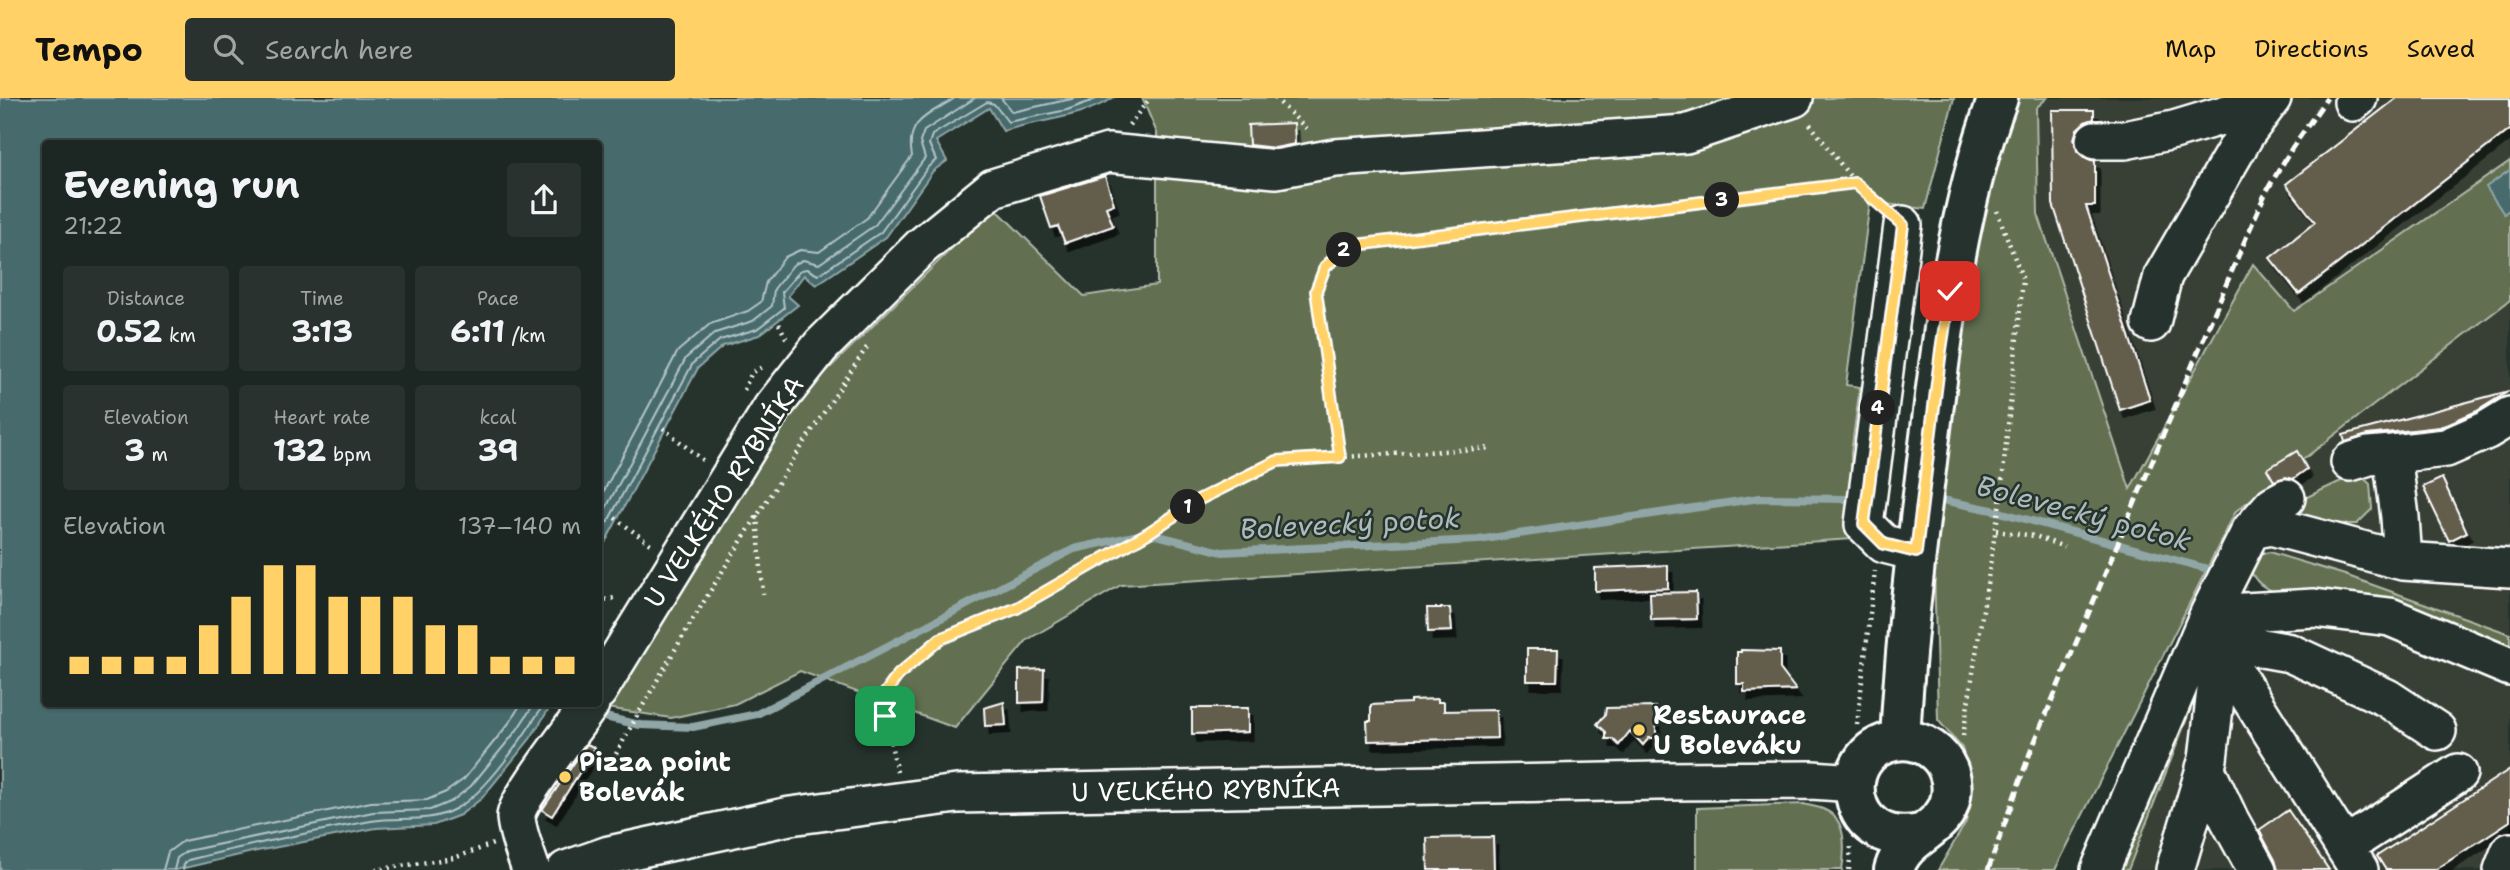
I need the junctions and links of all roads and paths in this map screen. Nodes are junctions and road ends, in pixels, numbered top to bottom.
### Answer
1 (1275, 98) edge
2 (1998, 98) edge
3 (2254, 98) edge
4 (2272, 98) edge
5 (1792, 99) edge
6 (2095, 140) dead end
7 (1335, 158) junction
8 (1855, 183) junction
9 (1996, 207) dead end
10 (1903, 225) joint
11 (2151, 323) dead end
12 (779, 324) dead end
13 (786, 338) dead end
14 (870, 342) dead end
15 (2510, 415) edge
16 (663, 428) dead end
17 (1492, 448) dead end
18 (2392, 454) junction
19 (1340, 457) junction
20 (2350, 462) dead end
21 (709, 466) dead end
22 (2286, 498) dead end
23 (757, 515) junction
24 (615, 518) dead end
25 (2251, 530) junction
26 (1996, 531) junction
27 (2064, 547) dead end
28 (660, 551) dead end
29 (1916, 552) junction
30 (2403, 561) junction
31 (2510, 568) edge
32 (763, 594) dead end
33 (602, 600) edge
34 (627, 605) dead end
35 (2214, 632) junction
36 (2510, 667) edge
37 (602, 684) edge
38 (581, 718) edge
39 (2437, 731) dead end
40 (1900, 740) junction
41 (1962, 742) dead end
42 (616, 754) dead end
43 (2205, 768) junction
44 (2458, 773) dead end
45 (1855, 783) junction
46 (904, 800) junction
47 (1866, 819) junction
48 (1920, 834) junction
49 (2510, 852) edge
50 (526, 855) edge
51 (426, 863) junction
52 (2355, 864) edge
53 (375, 870) edge
54 (427, 870) edge
55 (566, 870) edge
56 (1867, 870) edge
57 (1894, 870) edge
58 (2100, 870) edge
59 (2175, 870) edge
60 (2257, 870) edge
61 (2503, 870) edge

1 - 7 path
2 - 29 main road
3 - 6 street
4 - 11 street
5 - 7 street
5 - 8 path
7 - 37 street, U VELKÉHO RYBNÍKA
8 - 10 path
8 - 19 path
9 - 26 path
10 - 29 street
12 - 13 path
14 - 23 path
15 - 18 street
16 - 21 path
17 - 19 path
18 - 20 street
18 - 30 street
19 - 46 path
22 - 25 street
23 - 32 path
23 - 42 path
24 - 28 path
25 - 30 street
25 - 35 street
26 - 27 path
26 - 41 path
29 - 40 main road
30 - 31 street
33 - 34 path
35 - 36 street
35 - 39 street
35 - 43 street
35 - 52 street
35 - 58 street
38 - 50 street
40 - 45 main road
40 - 48 main road
43 - 59 street
43 - 60 street
44 - 52 street
45 - 46 street, U VELKÉHO RYBNÍKA
45 - 47 main road
46 - 55 street, U VELKÉHO RYBNÍKA
47 - 48 main road
47 - 56 main road
48 - 57 main road
49 - 61 street
50 - 51 path
51 - 53 path
51 - 54 path

